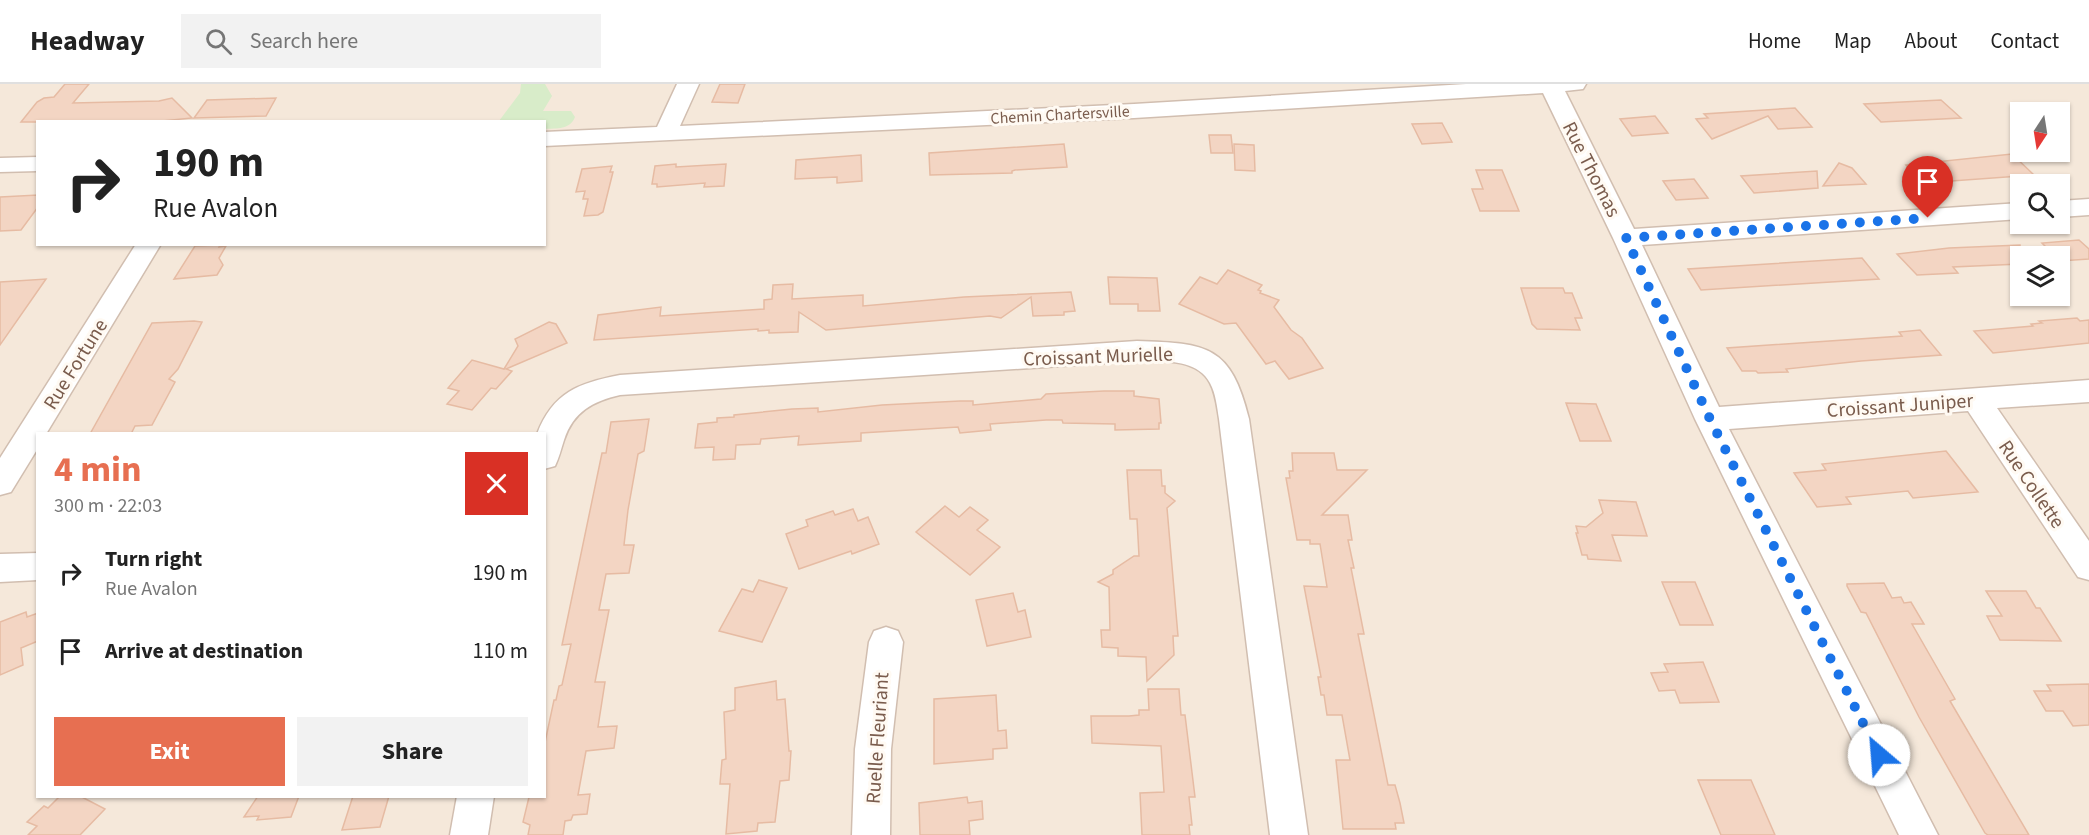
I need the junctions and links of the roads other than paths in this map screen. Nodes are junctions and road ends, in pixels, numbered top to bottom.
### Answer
1 (688, 84) edge
2 (1185, 84) edge
3 (1558, 84) edge
4 (1191, 108) junction
5 (666, 132) junction
6 (546, 139) edge
7 (36, 164) edge
8 (0, 165) edge
9 (2089, 207) edge
10 (2070, 208) edge
11 (2010, 213) edge
12 (1626, 238) junction
13 (148, 246) edge
14 (2089, 391) edge
15 (1976, 400) junction
16 (1710, 419) junction
17 (546, 451) edge
18 (0, 483) edge
19 (36, 566) edge
20 (2089, 567) edge
21 (0, 568) edge
22 (886, 642) dead end
23 (476, 798) edge
24 (469, 835) edge
25 (871, 835) edge
26 (1289, 835) edge
27 (1919, 835) edge

1 - 5 street
2 - 4 street
3 - 4 street, Chemin Chartersville
3 - 12 street, Rue Thomas
4 - 5 street, Chemin Chartersville
5 - 6 street, Chemin Chartersville
7 - 8 street
9 - 10 street
11 - 12 street
12 - 16 street, Rue Thomas
13 - 18 street, Rue Fortune
14 - 15 street, Croissant Juniper
15 - 16 street, Croissant Juniper
15 - 20 street, Rue Collette
16 - 27 street, Rue Thomas
17 - 26 street, Croissant Murielle
19 - 21 street
22 - 25 street, Ruelle Fleuriant
23 - 24 street

